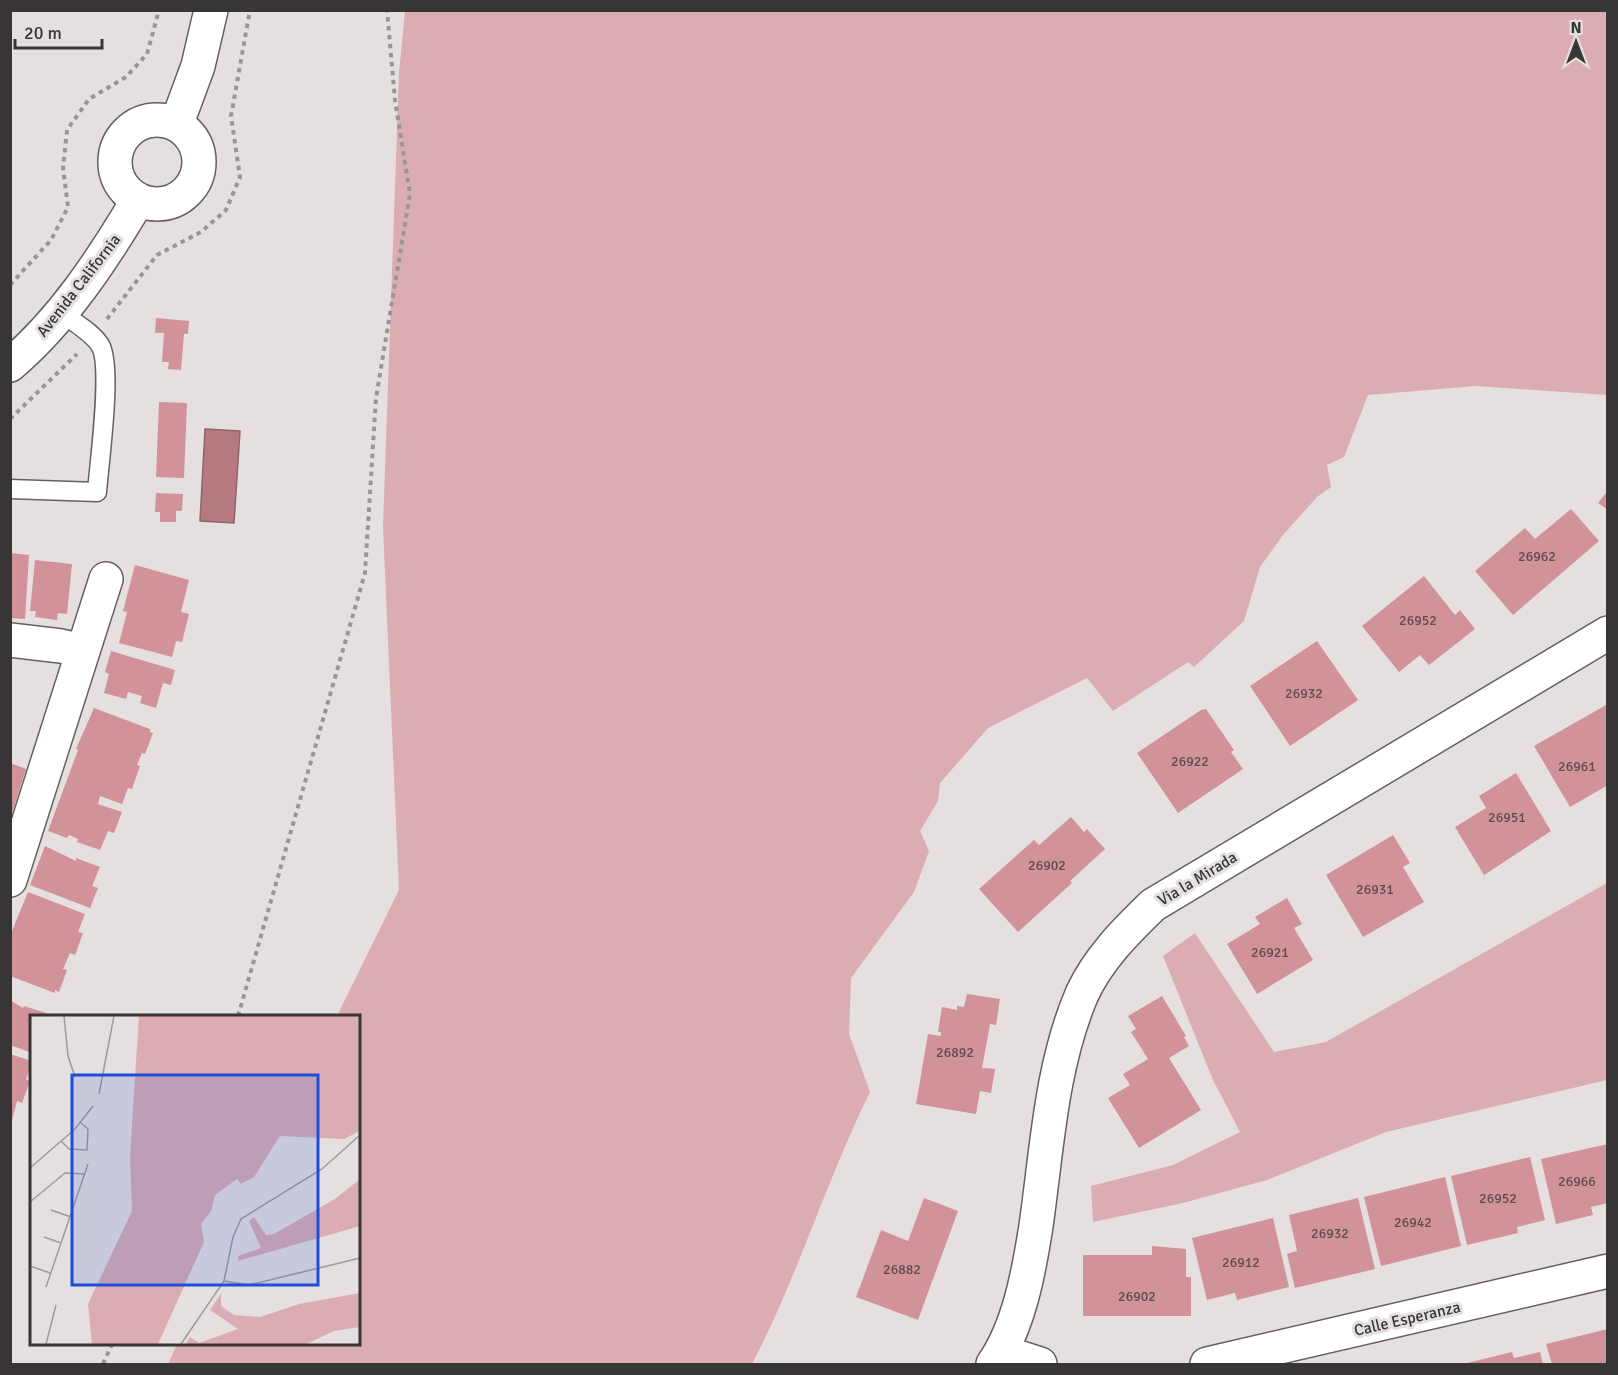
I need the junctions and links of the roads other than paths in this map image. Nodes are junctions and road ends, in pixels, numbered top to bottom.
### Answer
1 (211, 10) edge
2 (177, 123) junction
3 (138, 201) junction
4 (61, 312) junction
5 (10, 365) edge
6 (10, 489) edge
7 (106, 579) dead end
8 (1608, 633) edge
9 (10, 640) edge
10 (83, 651) junction
11 (10, 880) edge
12 (1608, 1271) edge
13 (997, 1358) edge
14 (1040, 1365) edge
15 (1207, 1365) edge

1 - 2 street
2 - 3 street
2 - 3 street
3 - 4 street, Avenida California
4 - 5 street, Avenida California
4 - 6 lane
7 - 10 street
8 - 13 street, Via la Mirada
9 - 10 street
10 - 11 street
12 - 15 street, Calle Esperanza
13 - 14 street

